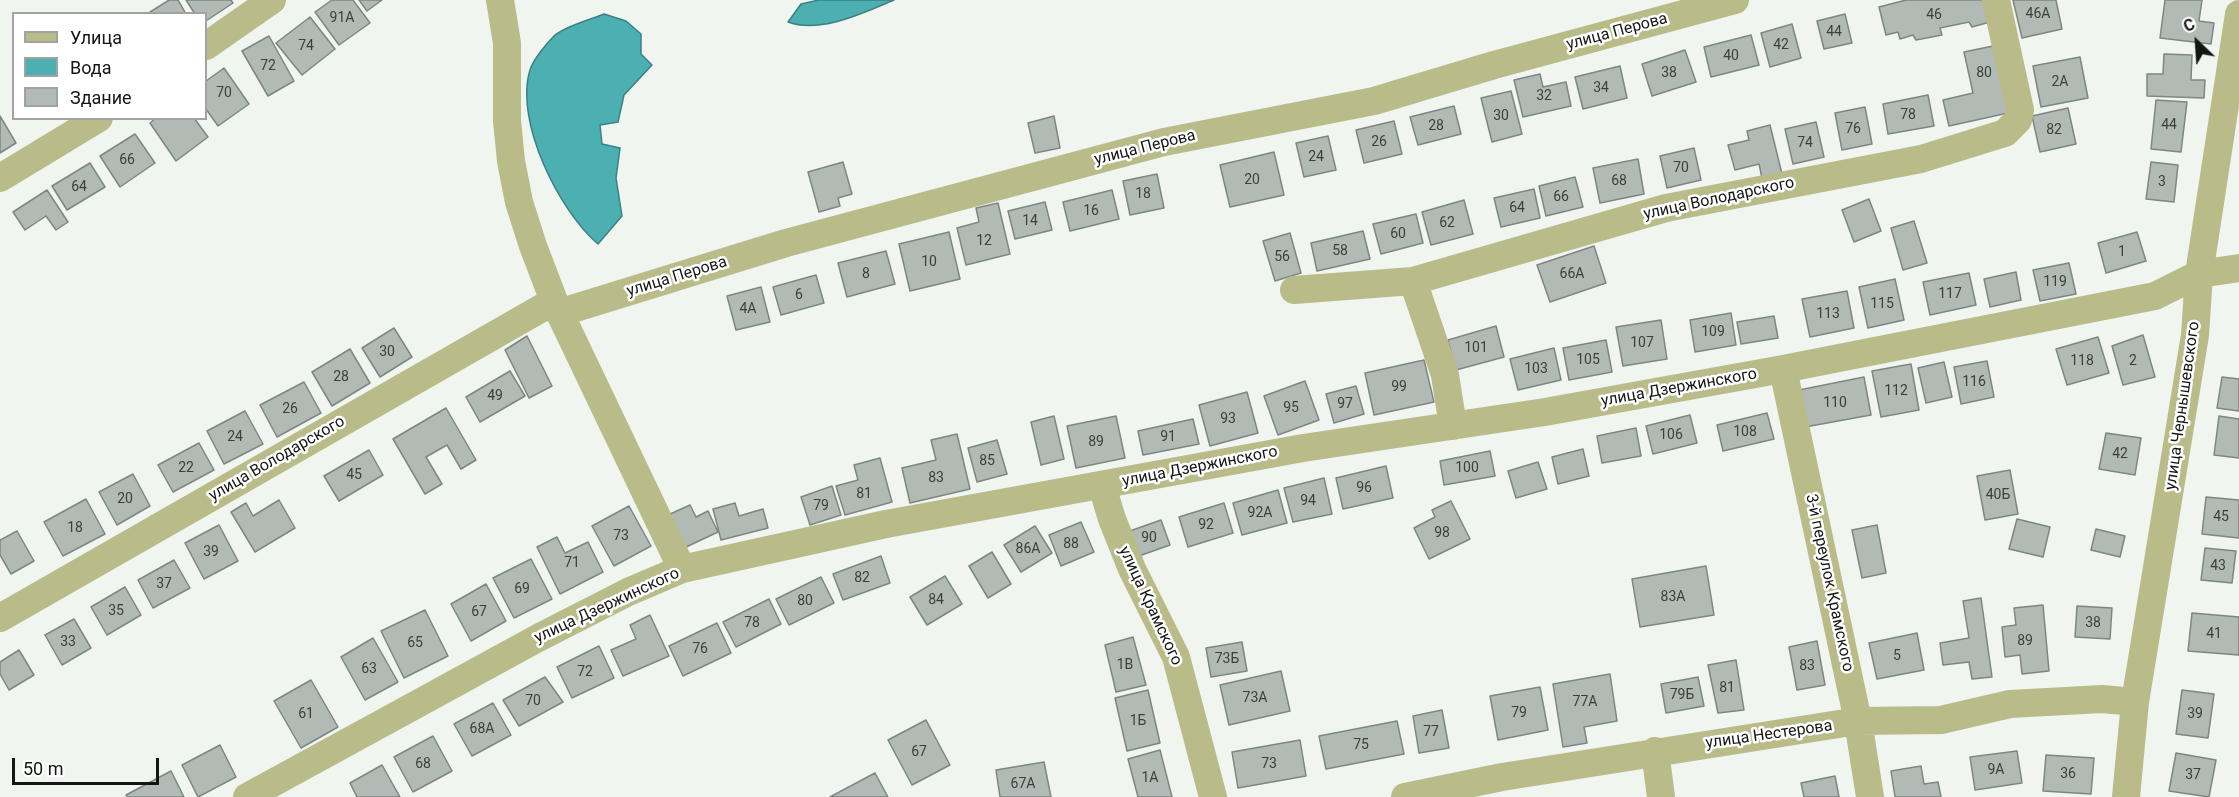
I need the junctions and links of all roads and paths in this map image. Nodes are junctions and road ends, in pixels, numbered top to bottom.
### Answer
1 (272, 0) edge
2 (500, 0) edge
3 (1735, 0) edge
4 (1996, 0) edge
5 (2239, 14) edge
6 (207, 45) edge
7 (96, 120) edge
8 (0, 178) edge
9 (2239, 268) edge
10 (2199, 274) junction
11 (1413, 280) junction
12 (1294, 290) dead end
13 (556, 307) junction
14 (1783, 369) junction
15 (1453, 426) junction
16 (1102, 486) junction
17 (682, 569) junction
18 (0, 618) edge
19 (2135, 702) junction
20 (1858, 721) junction
21 (1656, 751) junction
22 (1434, 795) edge
23 (247, 797) edge
24 (1213, 797) edge
25 (1405, 797) edge
26 (1661, 797) edge
27 (1870, 797) edge
28 (2126, 797) edge

1 - 6 street
2 - 13 street
3 - 13 street, улица Перова
4 - 11 street, улица Володарского
5 - 10 street, улица Чернышевского
7 - 8 street
9 - 10 street, улица Дзержинского
10 - 14 street, улица Дзержинского
10 - 19 street, улица Чернышевского
11 - 12 street, улица Володарского
11 - 15 street
13 - 17 street
13 - 18 street, улица Володарского
14 - 15 street, улица Дзержинского
14 - 20 street, 3-й переулок Крамского
15 - 16 street, улица Дзержинского
16 - 17 street, улица Дзержинского
16 - 24 street, улица Крамского
17 - 23 street, улица Дзержинского
19 - 20 street, улица Нестерова
19 - 28 street, улица Чернышевского
20 - 21 street, улица Нестерова
20 - 27 street, 3-й переулок Крамского
21 - 22 street, улица Нестерова
21 - 26 street
22 - 25 street, улица Нестерова

